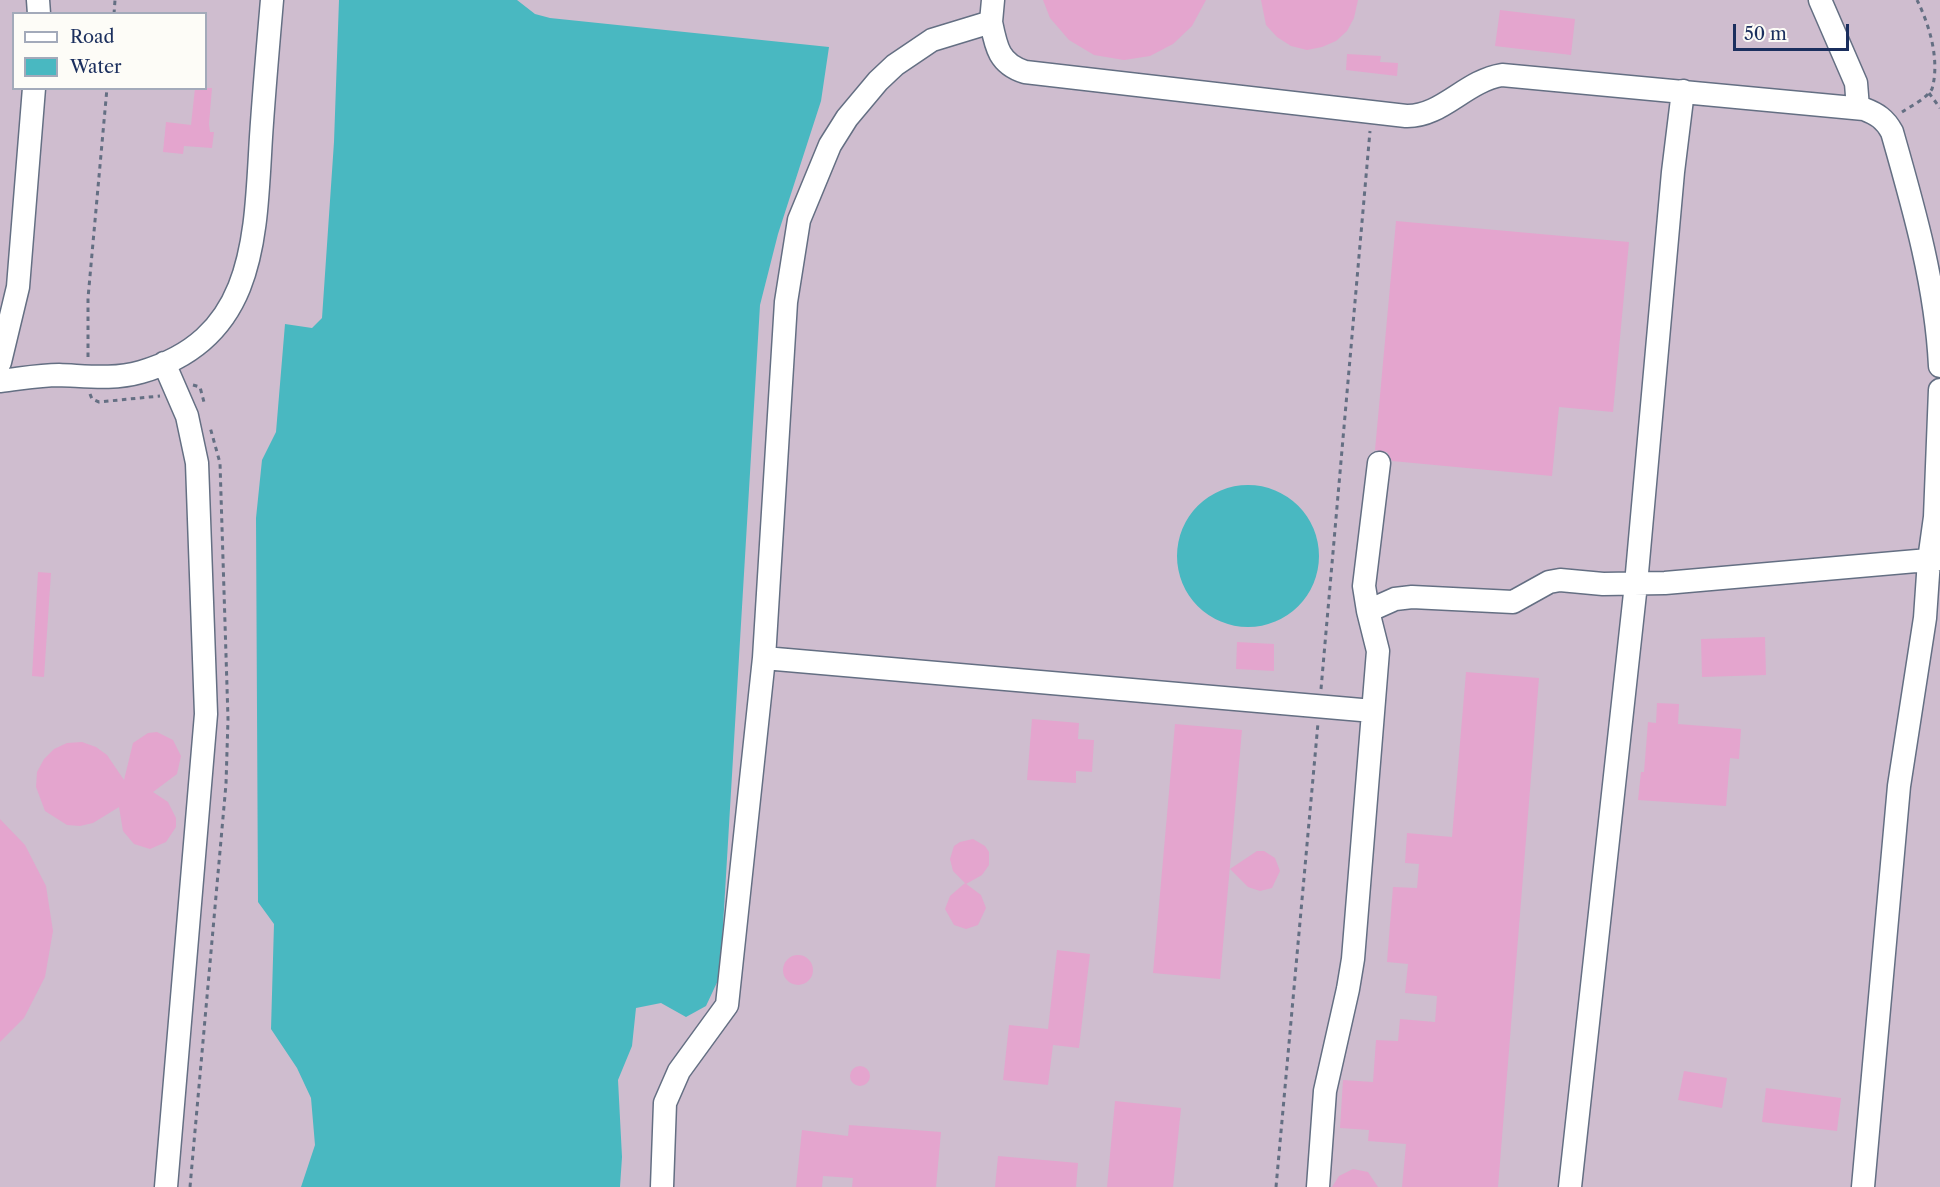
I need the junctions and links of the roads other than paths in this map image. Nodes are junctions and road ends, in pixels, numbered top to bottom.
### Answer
1 (272, 0) edge
2 (1820, 0) edge
3 (992, 11) edge
4 (34, 90) edge
5 (1683, 91) junction
6 (1858, 108) junction
7 (0, 362) edge
8 (164, 363) junction
9 (1940, 366) edge
10 (0, 381) edge
11 (1940, 390) edge
12 (1379, 463) dead end
13 (1934, 560) edge
14 (1636, 584) junction
15 (1368, 610) junction
16 (764, 658) junction
17 (1373, 711) junction
18 (166, 1187) edge
19 (662, 1187) edge
20 (1318, 1187) edge
21 (1570, 1187) edge
22 (1863, 1187) edge

1 - 8 street
2 - 6 street
3 - 5 street
3 - 16 street
4 - 7 street
5 - 6 street
5 - 14 street
6 - 9 street
8 - 10 street
8 - 18 street
11 - 13 street
12 - 15 street
13 - 14 street
13 - 22 street
14 - 15 street
14 - 21 street
15 - 17 street
16 - 17 street
16 - 19 street
17 - 20 street

